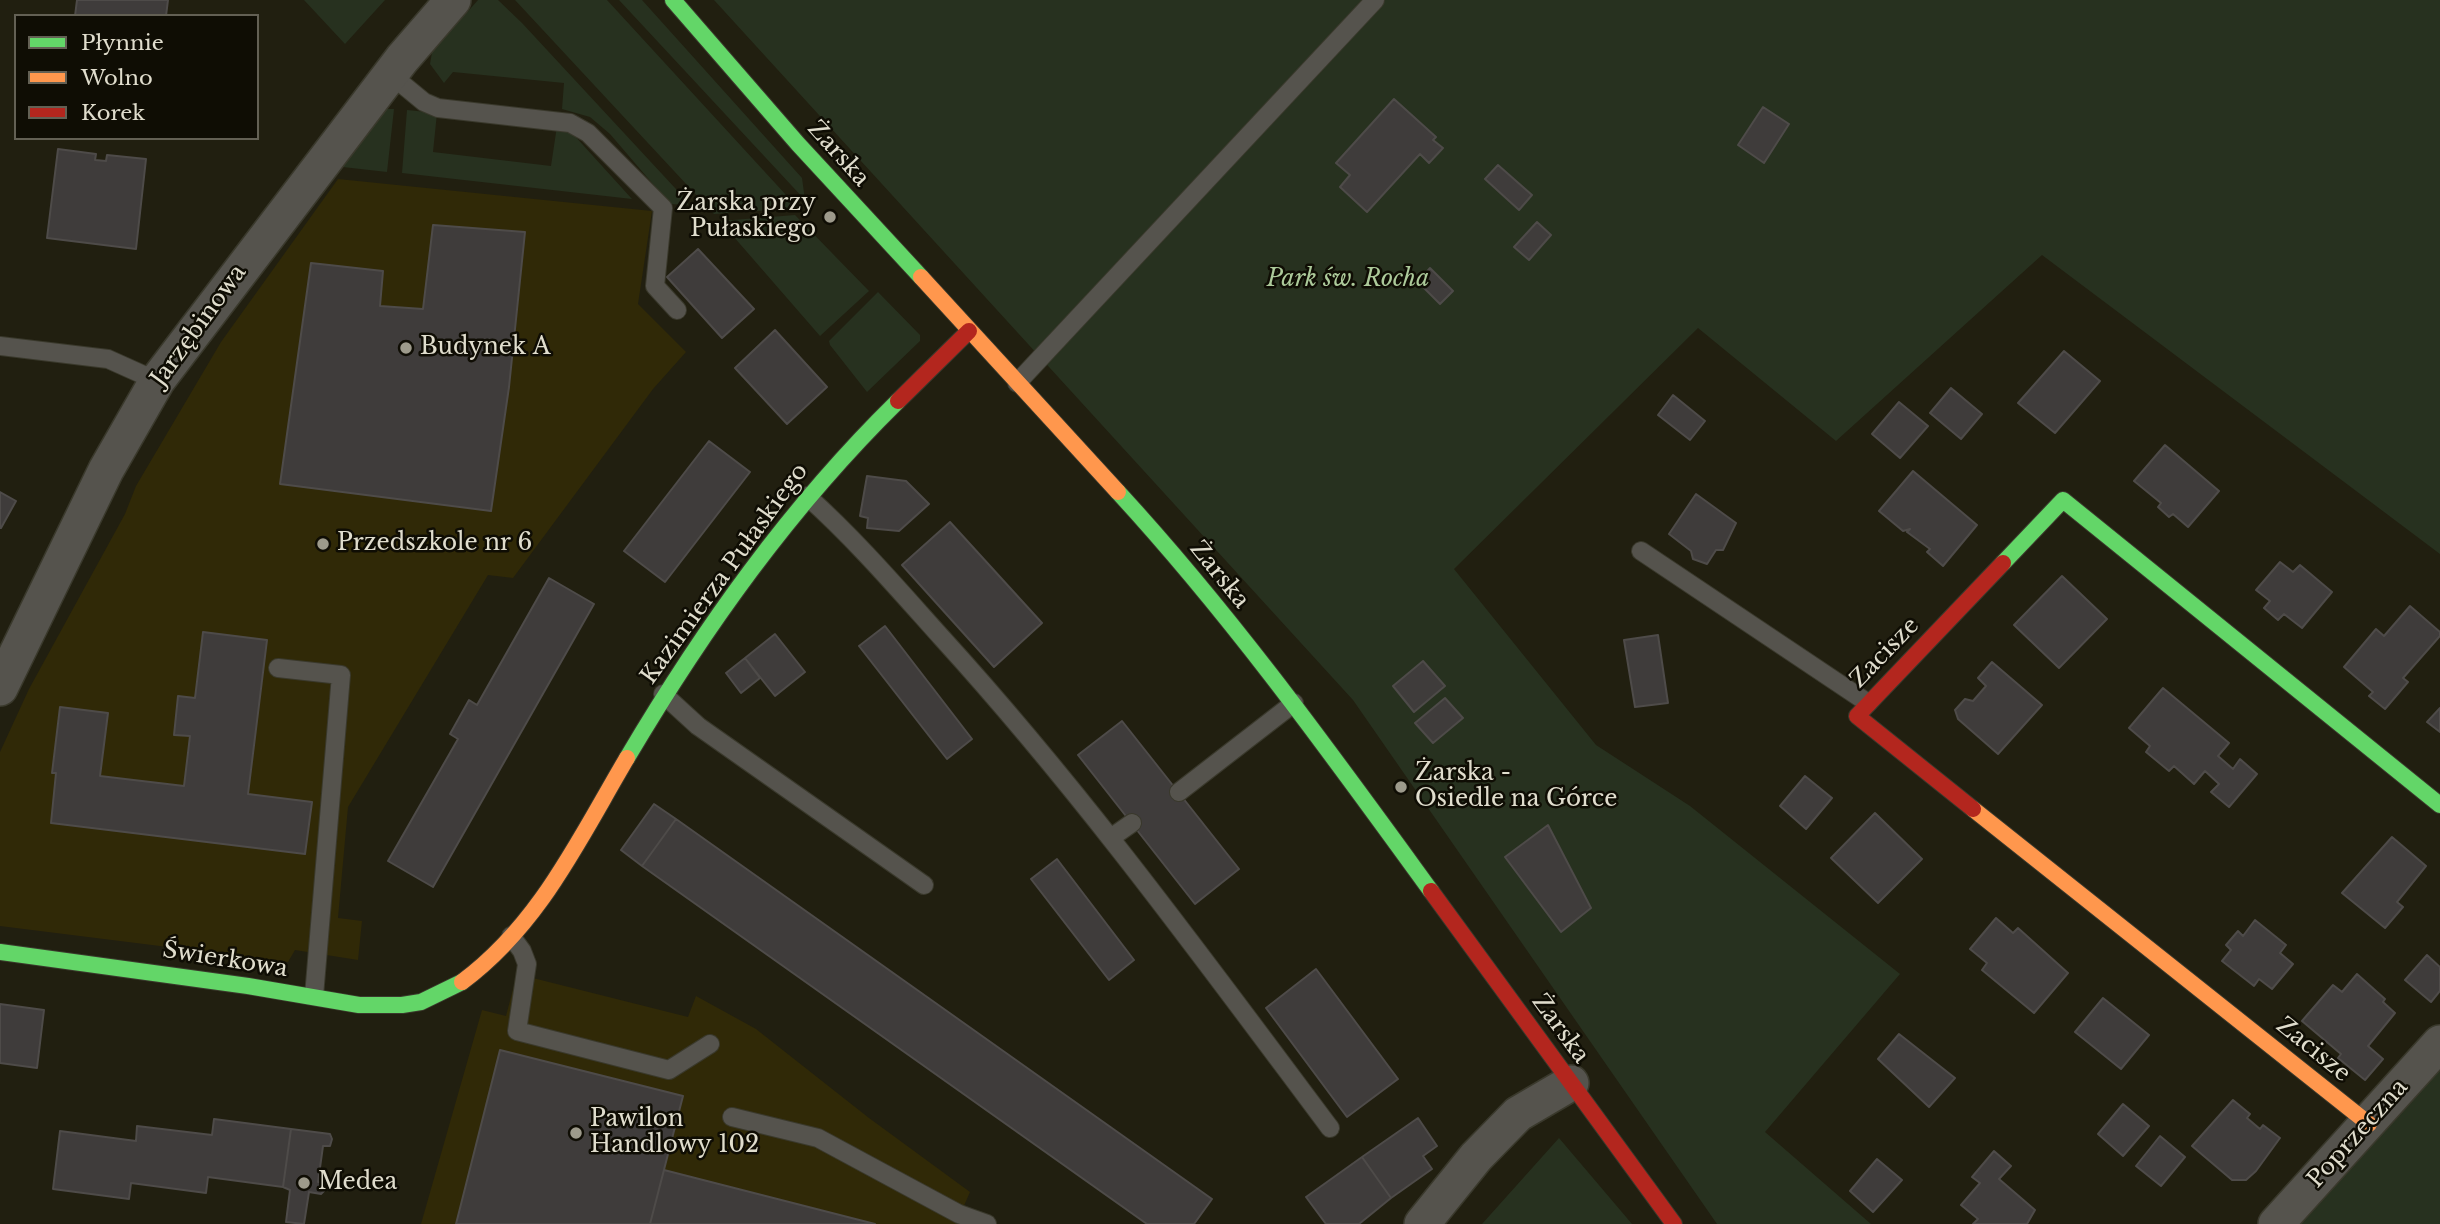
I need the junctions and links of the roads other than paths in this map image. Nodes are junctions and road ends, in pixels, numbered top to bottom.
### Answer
1 (453, 0) edge
2 (673, 0) edge
3 (1375, 0) edge
4 (390, 74) junction
5 (677, 310) dead end
6 (969, 331) junction
7 (0, 346) edge
8 (157, 381) junction
9 (1017, 383) junction
10 (807, 496) junction
11 (1641, 551) dead end
12 (278, 668) dead end
13 (0, 688) edge
14 (663, 694) junction
15 (1294, 703) junction
16 (1868, 703) junction
17 (1179, 792) dead end
18 (2440, 805) edge
19 (1132, 823) dead end
20 (1112, 837) junction
21 (924, 885) dead end
22 (511, 936) junction
23 (0, 952) edge
24 (441, 994) joint
25 (314, 996) junction
26 (2440, 1043) edge
27 (710, 1044) dead end
28 (1571, 1083) junction
29 (732, 1117) dead end
30 (2369, 1124) junction
31 (1330, 1128) dead end
32 (987, 1224) edge
33 (1422, 1224) edge
34 (1674, 1224) edge
35 (2276, 1224) edge

1 - 4 street, Jarzębinowa
2 - 6 street, Żarska
3 - 9 lane
4 - 5 lane
4 - 8 street, Jarzębinowa
6 - 9 street, Żarska
6 - 10 street, Kazimierza Pułaskiego
7 - 8 lane
8 - 13 street, Jarzębinowa
9 - 15 street, Żarska
10 - 14 street, Kazimierza Pułaskiego
10 - 20 lane
11 - 16 lane
12 - 25 lane
14 - 21 lane
14 - 22 street, Kazimierza Pułaskiego
15 - 17 lane
15 - 28 street, Żarska
16 - 18 street, Zacisze
16 - 30 street, Zacisze
19 - 20 lane
20 - 31 lane
22 - 24 street, Kazimierza Pułaskiego
22 - 27 lane
23 - 25 street, Świerkowa
24 - 25 street, Świerkowa
26 - 30 street, Poprzeczna
28 - 33 street
28 - 34 street, Żarska
29 - 32 lane
30 - 35 street, Poprzeczna

